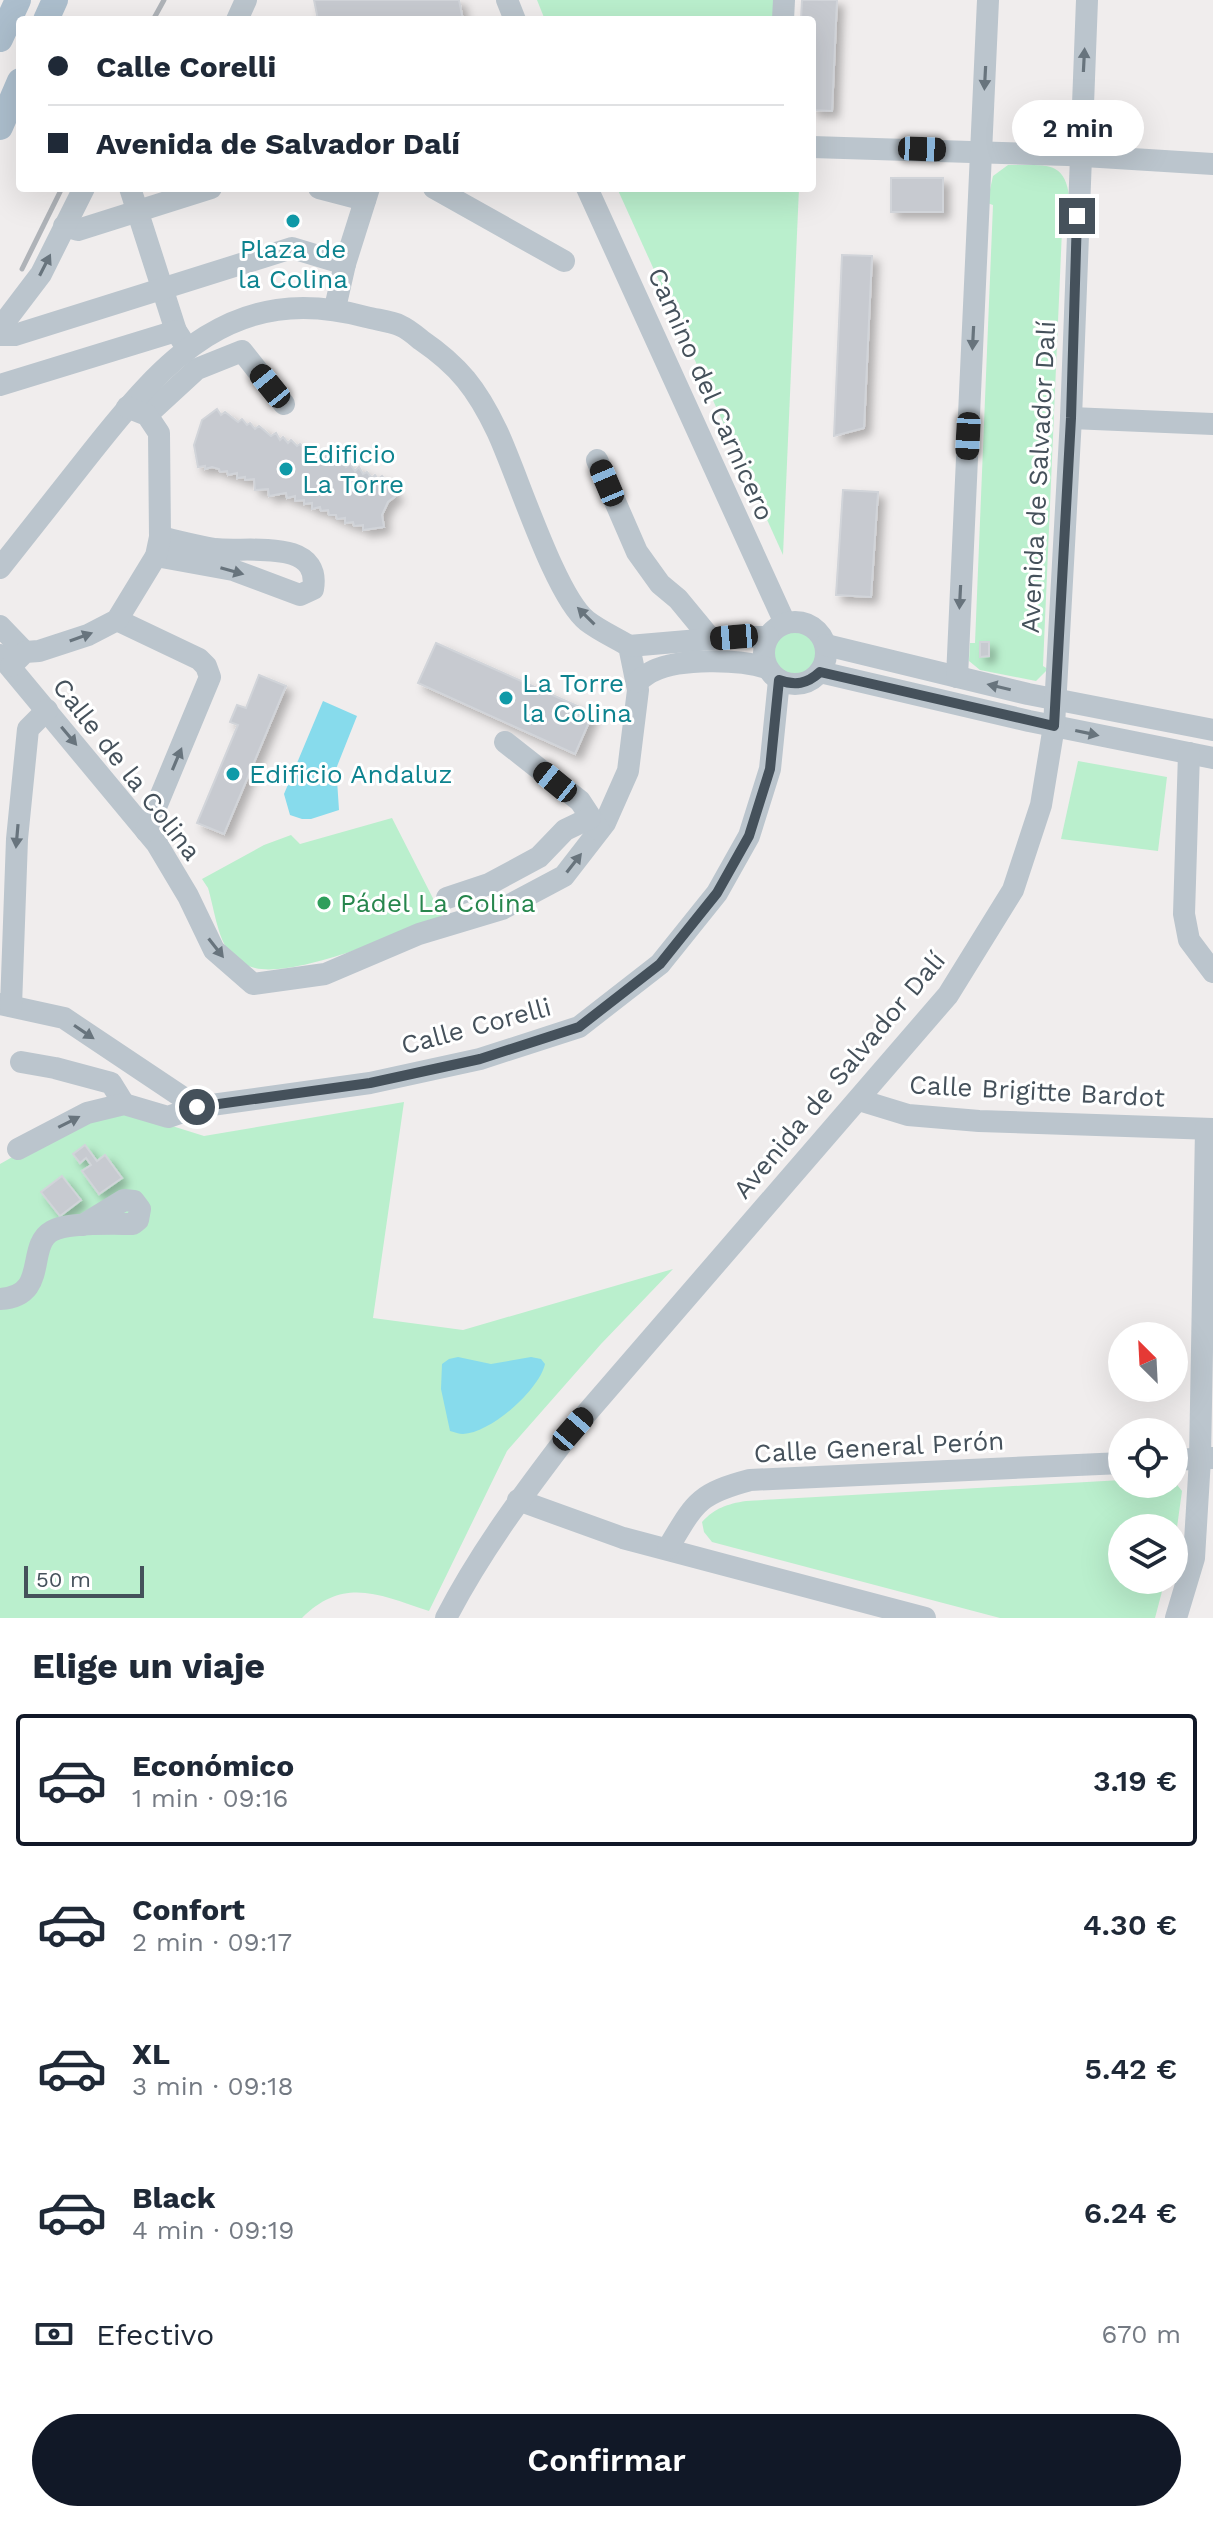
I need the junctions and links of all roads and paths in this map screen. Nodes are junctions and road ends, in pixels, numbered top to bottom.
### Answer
1 (988, 0) edge
2 (1087, 0) edge
3 (16, 90) edge
4 (0, 127) edge
5 (816, 147) edge
6 (982, 152) junction
7 (1079, 156) junction
8 (1213, 164) edge
9 (82, 192) edge
10 (131, 192) edge
11 (198, 192) edge
12 (441, 192) edge
13 (589, 192) edge
14 (367, 194) edge
15 (138, 211) junction
16 (64, 226) junction
17 (564, 261) dead end
18 (345, 264) junction
19 (162, 288) junction
20 (335, 308) junction
21 (0, 328) edge
22 (0, 335) edge
23 (182, 340) junction
24 (0, 385) edge
25 (284, 404) dead end
26 (137, 411) junction
27 (1071, 418) junction
28 (1213, 424) edge
29 (597, 460) dead end
30 (158, 546) junction
31 (0, 568) edge
32 (117, 620) junction
33 (0, 626) edge
34 (776, 630) junction
35 (711, 639) junction
36 (826, 645) junction
37 (629, 646) junction
38 (12, 658) edge
39 (820, 672) junction
40 (773, 674) junction
41 (957, 677) junction
42 (637, 682) junction
43 (1056, 699) junction
44 (47, 710) junction
45 (1054, 726) junction
46 (1213, 730) edge
47 (505, 742) dead end
48 (1189, 753) junction
49 (1213, 758) edge
50 (595, 824) junction
51 (146, 831) junction
52 (447, 898) dead end
53 (1213, 972) edge
54 (6, 1005) edge
55 (21, 1062) dead end
56 (859, 1100) junction
57 (124, 1104) junction
58 (197, 1107) junction
59 (1210, 1129) edge
60 (18, 1149) dead end
61 (83, 1225) dead end
62 (0, 1299) edge
63 (1206, 1459) edge
64 (1108, 1464) edge
65 (518, 1500) junction
66 (668, 1548) junction
67 (446, 1618) edge
68 (925, 1618) edge
69 (1176, 1618) edge

1 -> 6 street
7 -> 2 street, Avenida de Salvador Dalí
3 - 4 main road
5 - 6 street
6 - 7 street
6 -> 41 street
7 - 8 street
7 - 27 street, Avenida de Salvador Dalí
9 - 16 street
10 - 15 street
11 - 15 street
12 - 17 street
13 - 34 street, Camino del Carnicero
14 - 18 street
15 - 16 street
15 - 19 street
21 -> 16 street
18 - 19 street
18 - 20 street
19 - 22 street
19 - 23 street
20 - 23 street
37 -> 20 street
23 - 24 street
23 - 26 street
25 - 26 street
26 - 30 street
26 - 31 street
27 - 28 street
27 - 43 street, Avenida de Salvador Dalí
29 - 35 street
30 -> 30 street
30 - 32 street
38 -> 32 street
51 -> 32 street
33 - 38 street, Calle de la Colina
34 - 35 street
34 - 36 street
34 - 40 street
35 - 37 street
36 - 39 street
36 - 41 street
37 - 42 street, Calle de la Colina
38 - 44 street, Calle de la Colina
39 - 40 street
39 - 45 street
40 - 42 street
40 - 58 street, Calle Corelli
43 -> 41 street
42 - 50 street, Calle de la Colina
43 - 45 street, Avenida de Salvador Dalí
43 - 46 street
44 -> 51 street, Calle de la Colina
44 -> 54 street
45 -> 48 street
45 - 56 street, Avenida de Salvador Dalí
47 - 50 street
48 - 49 street
48 - 53 street
51 -> 50 street, Calle de la Colina
50 - 52 street
54 -> 58 street
55 - 57 street
56 - 59 street, Calle Brigitte Bardot
56 - 65 street, Avenida de Salvador Dalí
57 - 58 street, Calle Corelli
60 -> 57 street
59 - 63 street
61 - 62 street
63 - 69 street
64 - 66 street, Calle General Perón
65 - 66 street
65 - 67 street, Avenida de Salvador Dalí
66 - 68 street

